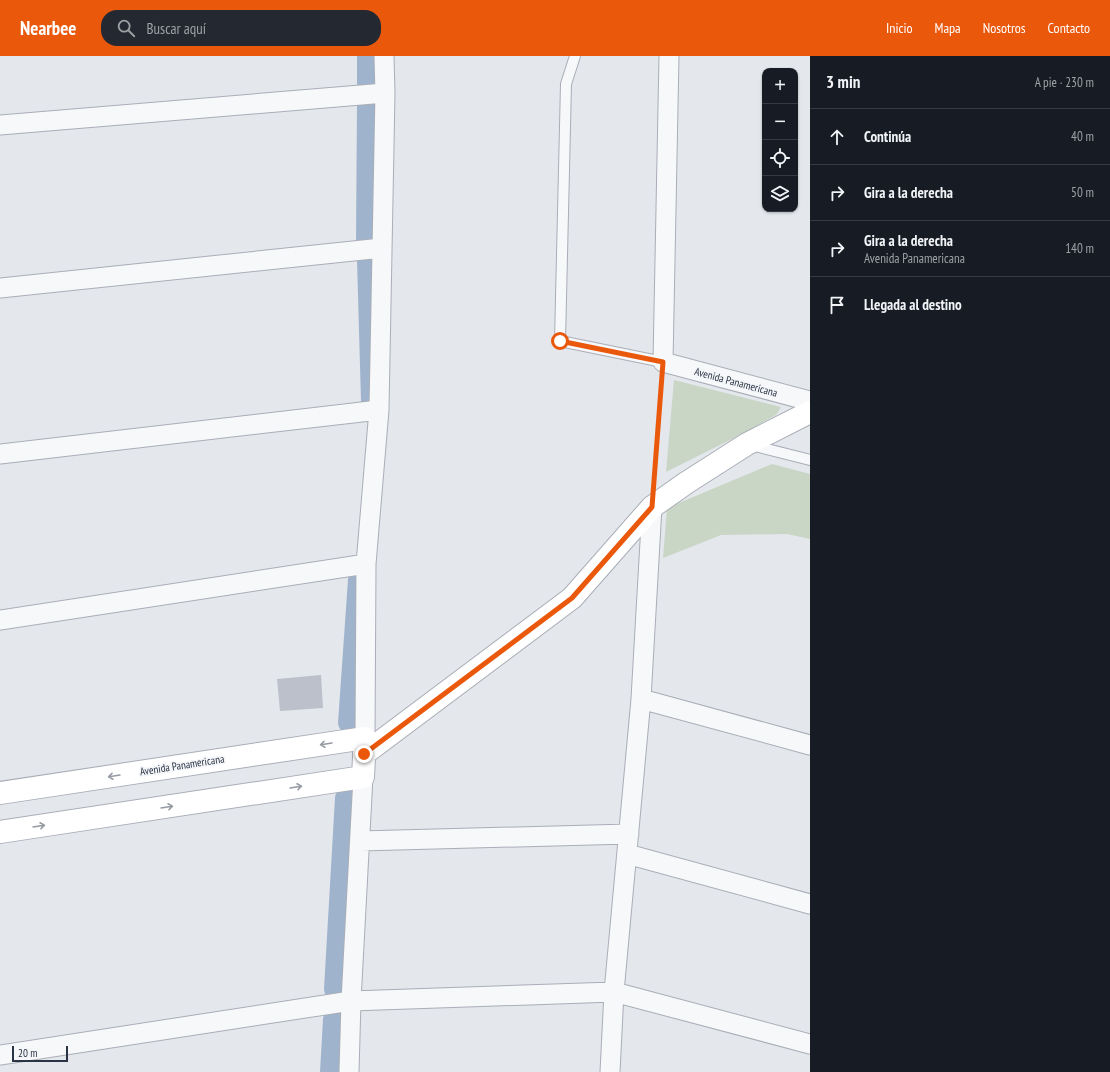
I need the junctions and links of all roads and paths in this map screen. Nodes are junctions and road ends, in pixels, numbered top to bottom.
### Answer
1 (384, 56) edge
2 (575, 56) edge
3 (669, 56) edge
4 (385, 93) junction
5 (0, 125) edge
6 (382, 248) junction
7 (0, 288) edge
8 (663, 362) junction
9 (810, 401) edge
10 (379, 410) junction
11 (810, 412) edge
12 (747, 444) junction
13 (0, 454) edge
14 (810, 460) edge
15 (652, 507) junction
16 (366, 564) junction
17 (0, 620) edge
18 (641, 699) junction
19 (810, 745) edge
20 (364, 746) junction
21 (363, 777) junction
22 (0, 793) edge
23 (0, 832) edge
24 (629, 834) junction
25 (360, 840) junction
26 (627, 854) junction
27 (810, 904) edge
28 (614, 992) junction
29 (351, 1001) junction
30 (810, 1044) edge
31 (0, 1055) edge
32 (350, 1072) edge
33 (610, 1072) edge

1 - 4 street
2 - 8 lane
3 - 8 street
4 - 5 street
4 - 6 street
6 - 7 street
6 - 10 street
8 - 9 street, Avenida Panamericana
8 - 15 path
10 - 13 street
10 - 16 street
11 - 12 main road, Avenida Panamericana
12 - 14 lane
12 - 15 main road, Avenida Panamericana
15 - 18 street
15 - 20 main road, Avenida Panamericana
16 - 17 street
16 - 20 street
18 - 19 street
18 - 24 street
20 - 21 main road
20 -> 22 main road, Avenida Panamericana
23 -> 21 main road
21 - 25 street
24 - 25 street
24 - 26 street
25 - 29 street
26 - 27 street
26 - 28 street
28 - 29 street
28 - 30 street
28 - 33 street
29 - 31 street
29 - 32 street

